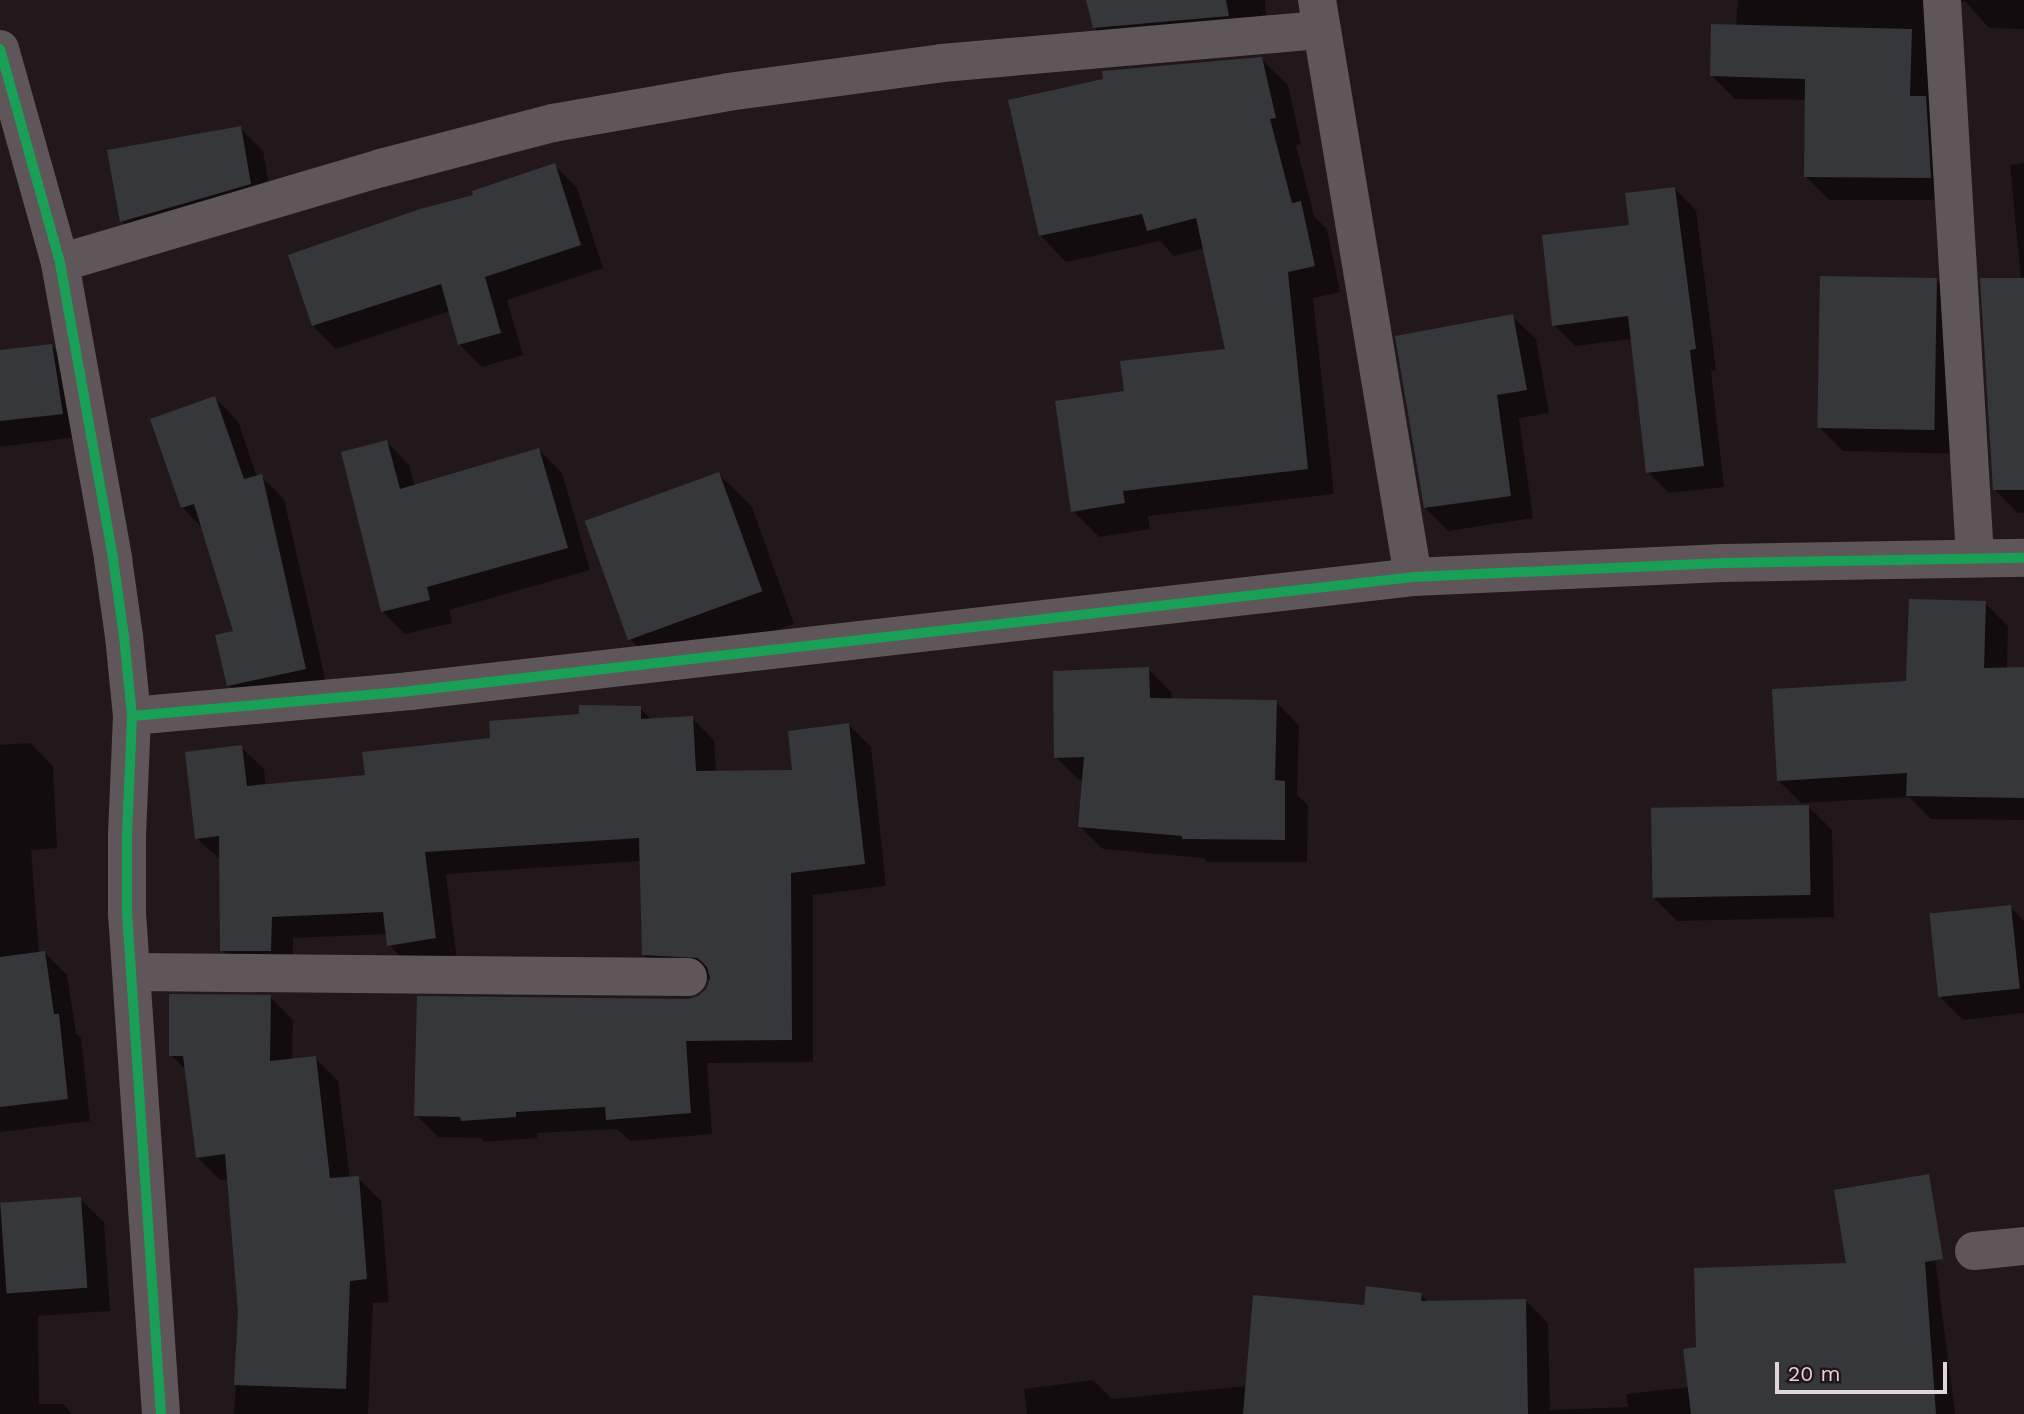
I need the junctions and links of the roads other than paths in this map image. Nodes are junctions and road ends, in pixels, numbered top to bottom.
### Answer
1 (1942, 0) edge
2 (1319, 15) edge
3 (0, 49) edge
4 (60, 263) junction
5 (1975, 558) junction
6 (2024, 558) edge
7 (1413, 577) junction
8 (132, 716) junction
9 (132, 972) junction
10 (688, 977) dead end
11 (2024, 1246) edge
12 (1974, 1251) dead end
13 (161, 1414) edge

1 - 5 street
2 - 4 street
2 - 7 street
3 - 4 street
4 - 8 street
5 - 6 street
5 - 7 street
7 - 8 street
8 - 9 street
9 - 10 street
9 - 13 street
11 - 12 street

